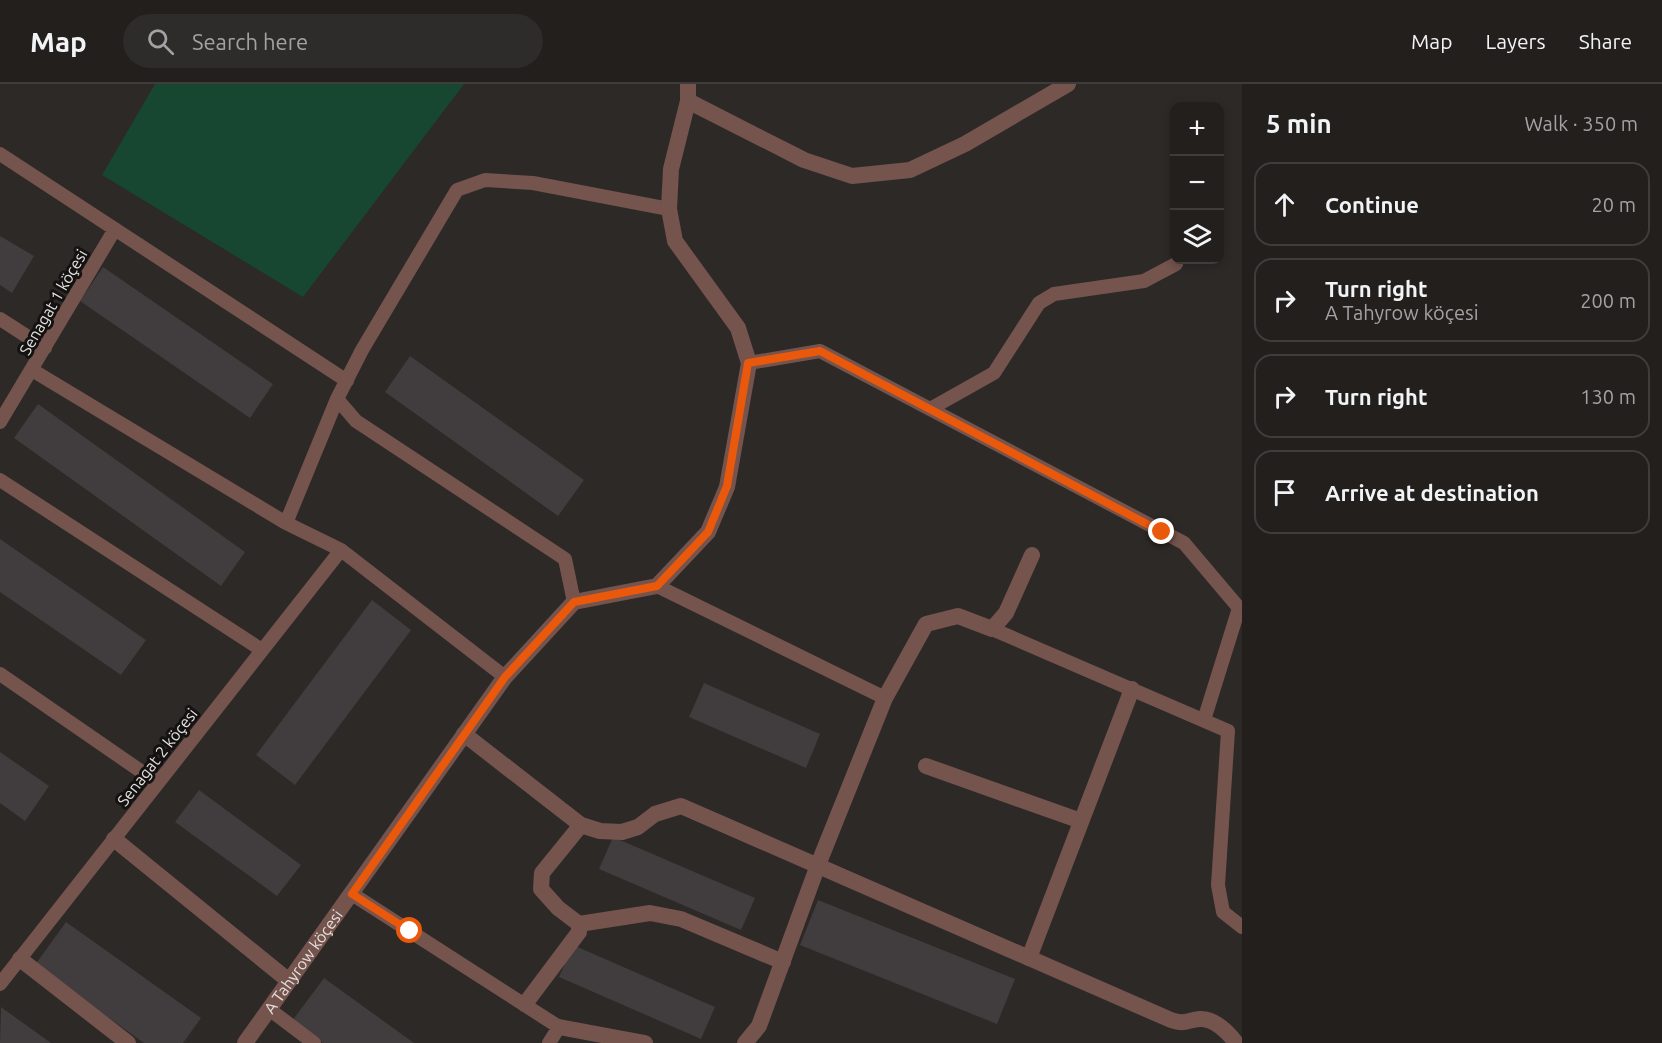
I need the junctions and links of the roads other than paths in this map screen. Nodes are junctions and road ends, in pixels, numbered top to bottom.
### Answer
1 (688, 84) edge
2 (1068, 84) edge
3 (688, 101) junction
4 (0, 154) edge
5 (669, 209) junction
6 (115, 229) junction
7 (1176, 264) dead end
8 (0, 319) edge
9 (45, 348) junction
10 (748, 363) junction
11 (32, 370) junction
12 (346, 381) junction
13 (337, 399) junction
14 (930, 409) junction
15 (0, 422) edge
16 (0, 480) edge
17 (286, 522) junction
18 (341, 550) junction
19 (1032, 555) dead end
20 (657, 586) junction
21 (574, 602) junction
22 (992, 629) junction
23 (262, 650) junction
24 (0, 674) edge
25 (505, 677) junction
26 (1131, 689) junction
27 (885, 698) junction
28 (1204, 720) junction
29 (464, 734) junction
30 (926, 766) dead end
31 (158, 783) junction
32 (1082, 821) junction
33 (581, 825) junction
34 (114, 839) junction
35 (818, 865) junction
36 (352, 894) junction
37 (579, 924) junction
38 (1242, 927) edge
39 (20, 958) junction
40 (1029, 958) junction
41 (783, 962) junction
42 (289, 981) junction
43 (0, 984) edge
44 (525, 1004) junction
45 (269, 1009) junction
46 (559, 1027) junction
47 (750, 1042) edge
48 (128, 1043) edge
49 (245, 1043) edge
50 (315, 1043) edge
51 (549, 1043) edge
52 (645, 1043) edge
53 (1236, 1043) edge

1 - 3 street
2 - 3 street
3 - 5 street
4 - 6 lane
5 - 10 street
5 - 12 lane
6 - 9 lane, Senagat 1 köçesi
6 - 12 lane
7 - 14 lane
8 - 9 lane
9 - 11 lane, Senagat 1 köçesi
10 - 14 lane
10 - 20 street
11 - 15 lane, Senagat 1 köçesi
11 - 17 lane
12 - 13 lane
13 - 17 lane
13 - 21 lane
14 - 28 lane
16 - 23 lane
17 - 18 lane
18 - 23 lane, Senagat 2 köçesi
18 - 25 lane
19 - 22 street
20 - 21 street
20 - 27 lane
21 - 25 street, A Tahyrow köçesi
22 - 26 lane
22 - 27 street
23 - 31 lane, Senagat 2 köçesi
24 - 31 lane
25 - 29 street, A Tahyrow köçesi
26 - 28 lane
26 - 32 street
27 - 35 street
28 - 38 lane
29 - 33 street
29 - 36 street, A Tahyrow köçesi
30 - 32 street
31 - 34 lane, Senagat 2 köçesi
32 - 40 street
33 - 35 street
33 - 37 street
34 - 39 lane, Senagat 2 köçesi
34 - 42 street
35 - 40 street
35 - 41 street
36 - 42 street, A Tahyrow köçesi
36 - 44 lane
37 - 41 street
37 - 44 street
39 - 43 lane, Senagat 2 köçesi
39 - 48 street
40 - 53 street
41 - 47 street
42 - 45 street, A Tahyrow köçesi
44 - 46 lane
45 - 49 street, A Tahyrow köçesi
45 - 50 lane
46 - 51 lane
46 - 52 street

